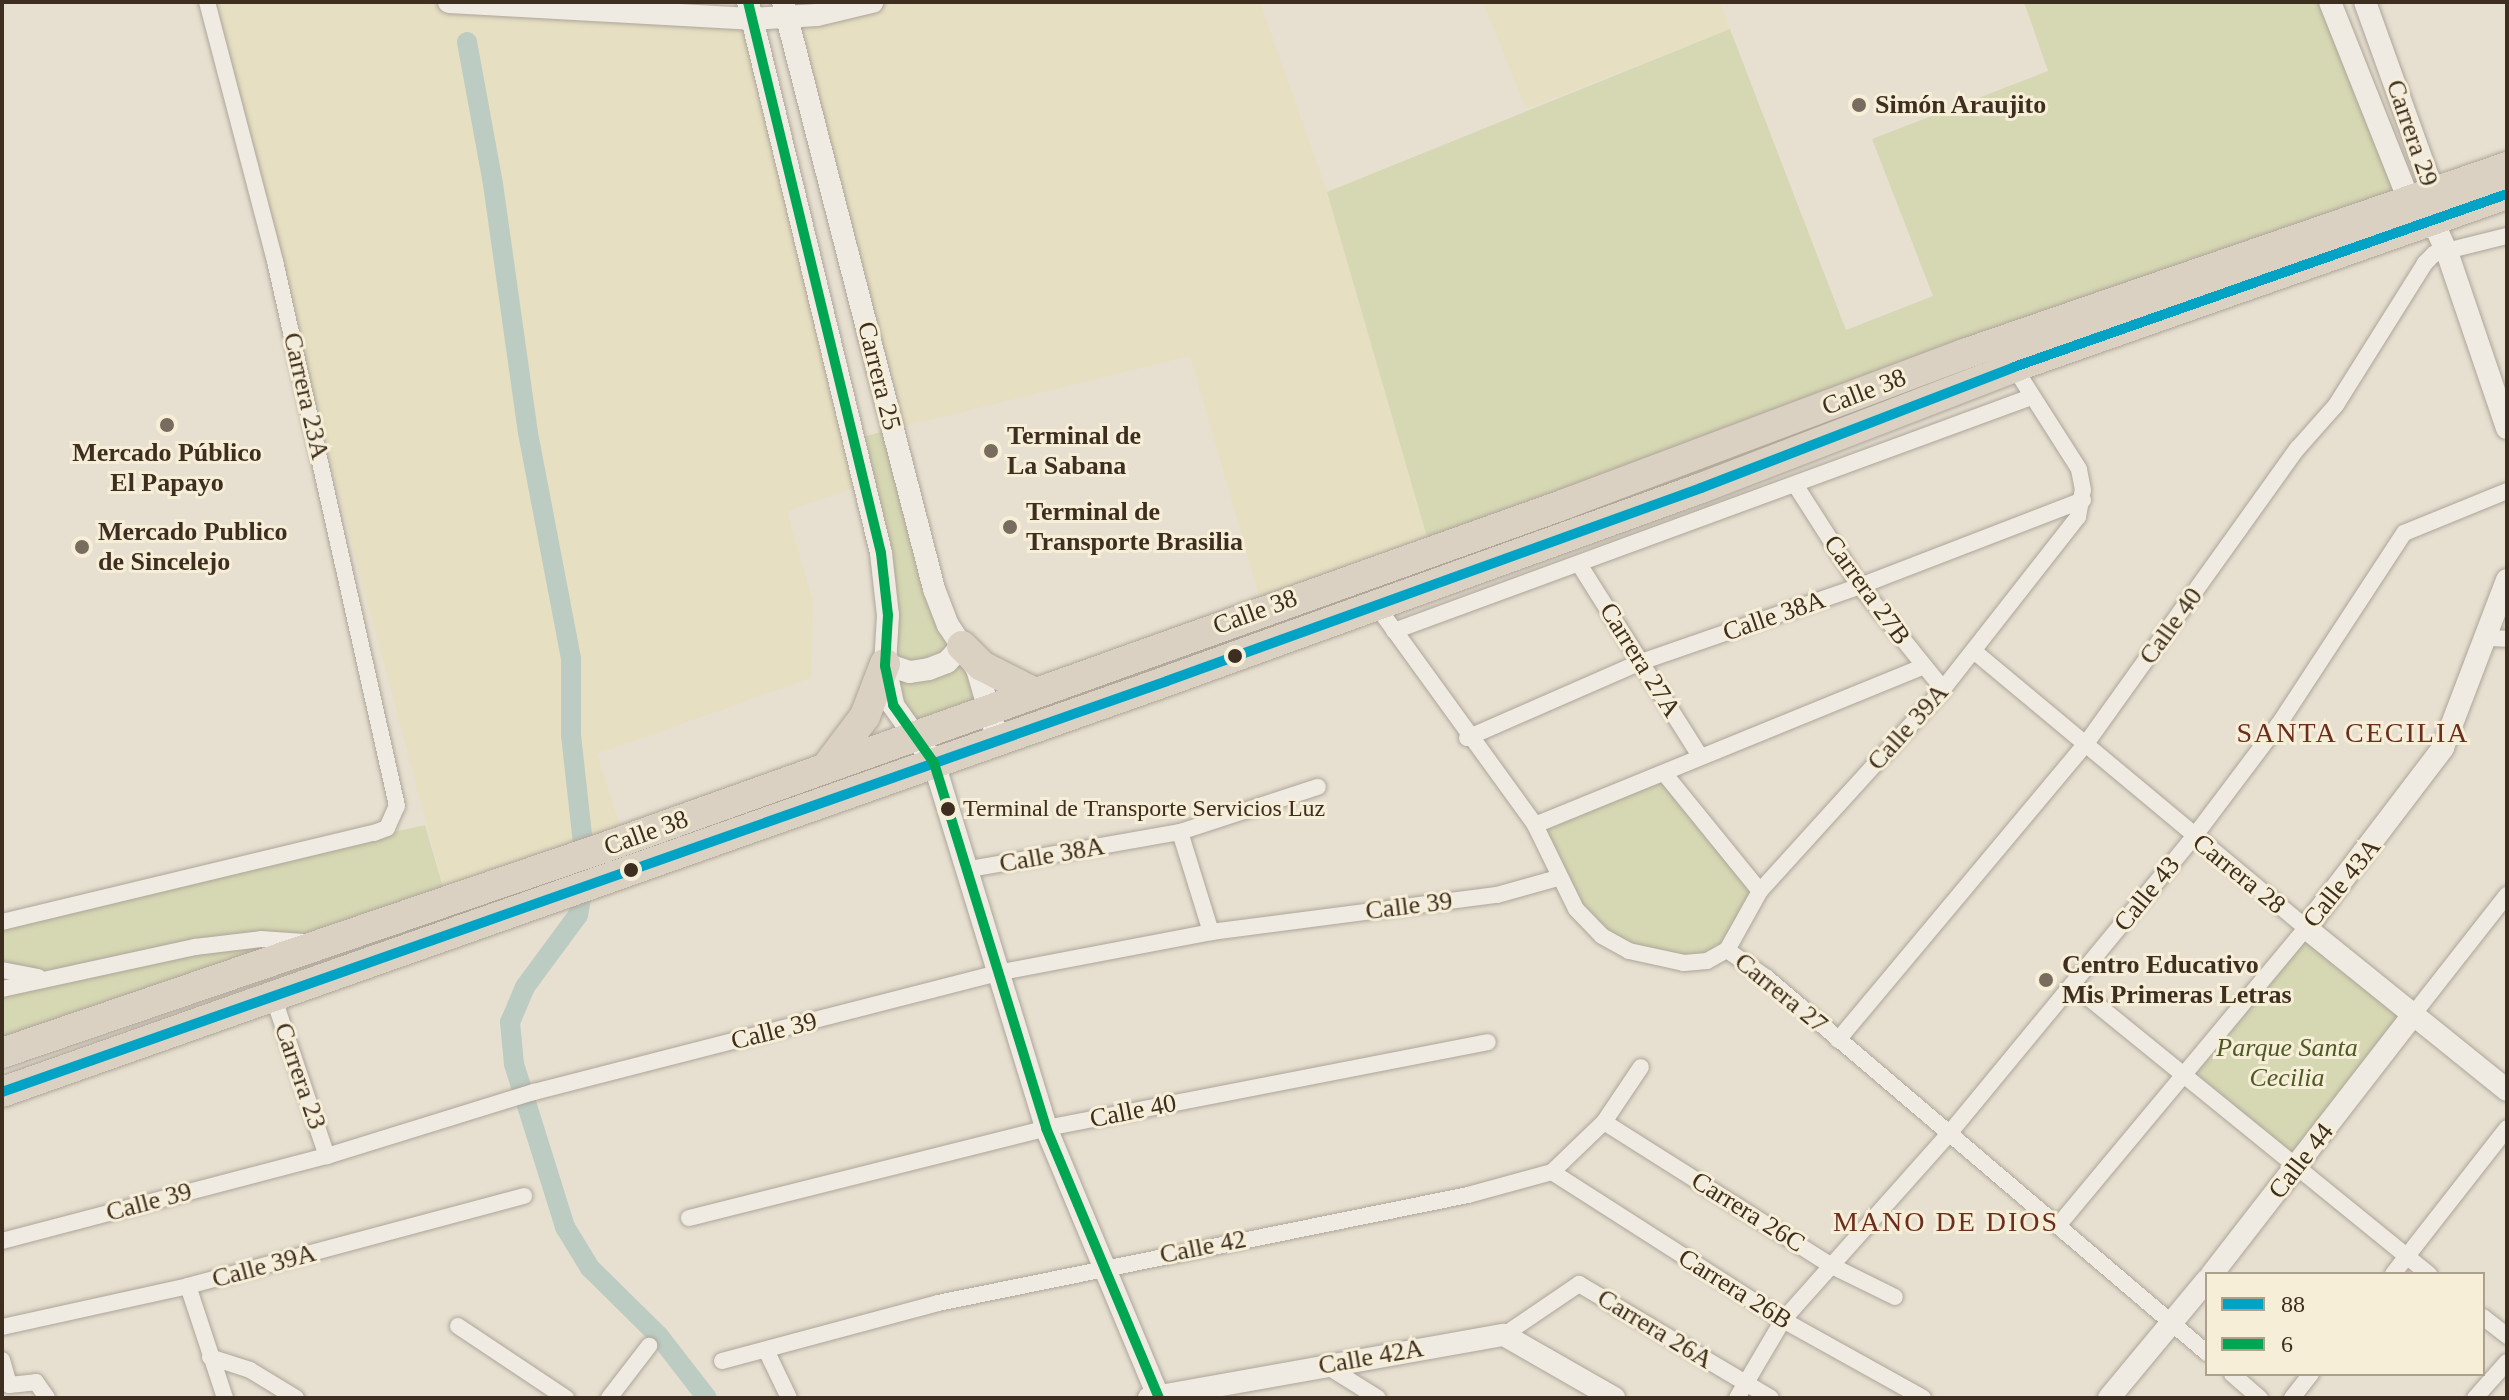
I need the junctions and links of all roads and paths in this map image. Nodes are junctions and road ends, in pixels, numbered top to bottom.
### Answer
1 (207, 2) edge
2 (449, 2) edge
3 (872, 2) edge
4 (2330, 2) edge
5 (2369, 4) edge
6 (785, 9) edge
7 (749, 11) edge
8 (2507, 167) edge
9 (2507, 194) edge
10 (2424, 202) junction
11 (2507, 236) edge
12 (2447, 252) junction
13 (2014, 367) junction
14 (2031, 397) junction
15 (2507, 428) edge
16 (1796, 486) junction
17 (2507, 491) edge
18 (2083, 500) junction
19 (1579, 564) junction
20 (2507, 580) edge
21 (1860, 586) junction
22 (1376, 605) junction
23 (1394, 631) junction
24 (2498, 638) edge
25 (962, 646) junction
26 (1975, 652) junction
27 (1641, 662) junction
28 (885, 664) junction
29 (1923, 667) junction
30 (1943, 689) junction
31 (1033, 692) junction
32 (986, 709) junction
33 (914, 735) junction
34 (1467, 738) junction
35 (998, 741) junction
36 (2085, 745) junction
37 (1700, 756) junction
38 (934, 763) junction
39 (827, 766) junction
40 (1664, 773) junction
41 (1318, 787) dead end
42 (1535, 825) junction
43 (1180, 832) junction
44 (2193, 838) junction
45 (970, 869) junction
46 (1558, 878) junction
47 (1760, 891) junction
48 (2507, 895) edge
49 (2, 922) edge
50 (2306, 928) junction
51 (1211, 932) junction
52 (321, 943) junction
53 (1727, 950) junction
54 (2, 970) edge
55 (1002, 972) junction
56 (39, 977) junction
57 (2073, 985) junction
58 (2, 989) edge
59 (273, 996) junction
60 (2412, 1016) junction
61 (1838, 1040) junction
62 (1488, 1042) dead end
63 (2, 1053) edge
64 (1641, 1067) dead end
65 (2186, 1074) junction
66 (2507, 1090) edge
67 (2, 1092) edge
68 (1604, 1122) junction
69 (1046, 1128) junction
70 (2507, 1128) edge
71 (1948, 1135) junction
72 (327, 1156) junction
73 (2297, 1166) junction
74 (1552, 1172) junction
75 (524, 1196) dead end
76 (689, 1218) dead end
77 (2058, 1226) junction
78 (2, 1241) edge
79 (2407, 1257) junction
80 (1103, 1266) junction
81 (1832, 1266) junction
82 (2214, 1272) edge
83 (2395, 1272) edge
84 (2426, 1272) edge
85 (2205, 1283) edge
86 (1579, 1284) joint
87 (188, 1286) junction
88 (1895, 1297) dead end
89 (2485, 1319) edge
90 (1783, 1320) junction
91 (2173, 1323) junction
92 (458, 1326) dead end
93 (2, 1327) edge
94 (1504, 1335) junction
95 (2507, 1336) edge
96 (649, 1346) dead end
97 (766, 1350) junction
98 (2205, 1351) edge
99 (210, 1357) junction
100 (2, 1360) edge
101 (722, 1361) dead end
102 (2507, 1362) edge
103 (1325, 1365) junction
104 (2234, 1376) edge
105 (2309, 1376) edge
106 (6, 1386) edge
107 (1741, 1390) edge
108 (1155, 1397) edge
109 (47, 1398) edge
110 (225, 1398) edge
111 (296, 1398) edge
112 (566, 1398) edge
113 (609, 1398) edge
114 (789, 1398) edge
115 (1378, 1398) edge
116 (1614, 1398) edge
117 (1771, 1398) edge
118 (1923, 1398) edge
119 (2109, 1398) edge
120 (2260, 1398) edge
121 (2292, 1398) edge
122 (2475, 1398) edge

1 - 49 street, Carrera 23A
2 - 7 street
3 - 6 street
4 - 10 street, Carrera 29
5 - 10 street, Carrera 29
6 - 7 street
6 - 25 street, Carrera 25
7 - 28 street, Carrera 25
8 - 10 highway, Calle 38
9 - 10 highway, Calle 38
10 - 12 street
10 - 13 highway, Calle 38
10 - 31 highway, Calle 38
11 - 12 street, Calle 40
12 - 15 street
12 - 36 street, Calle 40
13 - 14 street
13 - 22 highway, Calle 38
14 - 16 street
14 - 18 street
16 - 19 street
16 - 21 street, Carrera 27B
17 - 44 street, Calle 43
18 - 21 street, Calle 38A
18 - 26 street, Calle 39A
19 - 23 street
19 - 27 street, Carrera 27A
20 - 24 street, Calle 43A
21 - 27 street, Calle 38A
21 - 29 street, Carrera 27B
22 - 23 street, Carrera 27
22 - 35 highway, Calle 38
23 - 34 street, Carrera 27
24 - 50 street, Calle 43A
25 - 28 street
25 - 31 highway
25 - 32 street, Carrera 25
26 - 30 street, Calle 39A
26 - 36 street, Carrera 28
27 - 34 street, Calle 38A
27 - 37 street, Carrera 27A
28 - 33 street, Carrera 25
28 - 39 highway
29 - 30 street, Carrera 27B
29 - 37 street
30 - 47 street, Calle 39A
31 - 32 highway, Calle 38
32 - 33 highway, Calle 38
32 - 35 street, Carrera 25
33 - 38 street, Carrera 25
33 - 39 highway, Calle 38
34 - 42 street, Carrera 27
35 - 38 highway, Calle 38
36 - 44 street, Carrera 28
36 - 61 street, Calle 40
37 - 40 street
38 - 45 street, Carrera 25
38 - 59 highway, Calle 38
39 - 52 highway, Calle 38
40 - 42 street
40 - 47 street
41 - 43 street, Calle 38A
42 - 46 street, Carrera 27
43 - 45 street, Calle 38A
43 - 51 street
44 - 50 street, Carrera 28
44 - 57 street, Calle 43
45 - 55 street, Carrera 25
46 - 51 street, Calle 39
46 - 53 street, Carrera 27
47 - 53 street, Calle 39A
48 - 60 street, Calle 44
50 - 60 street, Carrera 28
50 - 65 street, Calle 43A
51 - 55 street, Calle 39
52 - 56 street
52 - 63 highway, Calle 38
53 - 61 street, Carrera 27
54 - 56 street
55 - 69 street, Carrera 25
55 - 72 street, Calle 39
56 - 58 street
57 - 65 street
57 - 71 street, Calle 43
59 - 67 highway, Calle 38
59 - 72 street, Carrera 23
60 - 66 street, Carrera 28
60 - 73 street, Calle 44
61 - 71 street, Carrera 27
62 - 69 street, Calle 40
64 - 68 street, Calle 42
65 - 73 street
65 - 77 street, Calle 43A
68 - 74 street, Calle 42
68 - 81 street, Carrera 26C
69 - 76 street, Calle 40
69 - 80 street, Carrera 25
70 - 79 street
71 - 77 street, Carrera 27
71 - 81 street, Calle 43
72 - 78 street, Calle 39
73 - 79 street
73 - 82 street, Calle 44
74 - 80 street, Calle 42
74 - 90 street, Carrera 26B
75 - 87 street, Calle 39A
77 - 91 street, Carrera 27
79 - 83 street
79 - 84 street
80 - 97 street, Calle 42
80 - 108 street, Carrera 25
81 - 88 street, Carrera 26C
81 - 90 street, Calle 43
85 - 91 street
86 - 94 street, Calle 42A
86 - 107 street, Carrera 26A
87 - 93 street, Calle 39A
87 - 99 street
89 - 95 street
90 - 107 street, Calle 43
90 - 118 street, Carrera 26B
91 - 98 street, Carrera 27
91 - 119 street
92 - 112 street
94 - 103 street, Calle 42A
94 - 116 street
96 - 113 street
97 - 101 street, Calle 42
97 - 114 street
99 - 110 street
99 - 111 street
100 - 106 street
102 - 122 street
103 - 108 street, Calle 42A
103 - 115 street
104 - 120 street
105 - 121 street
106 - 109 street
107 - 117 street, Carrera 26A

